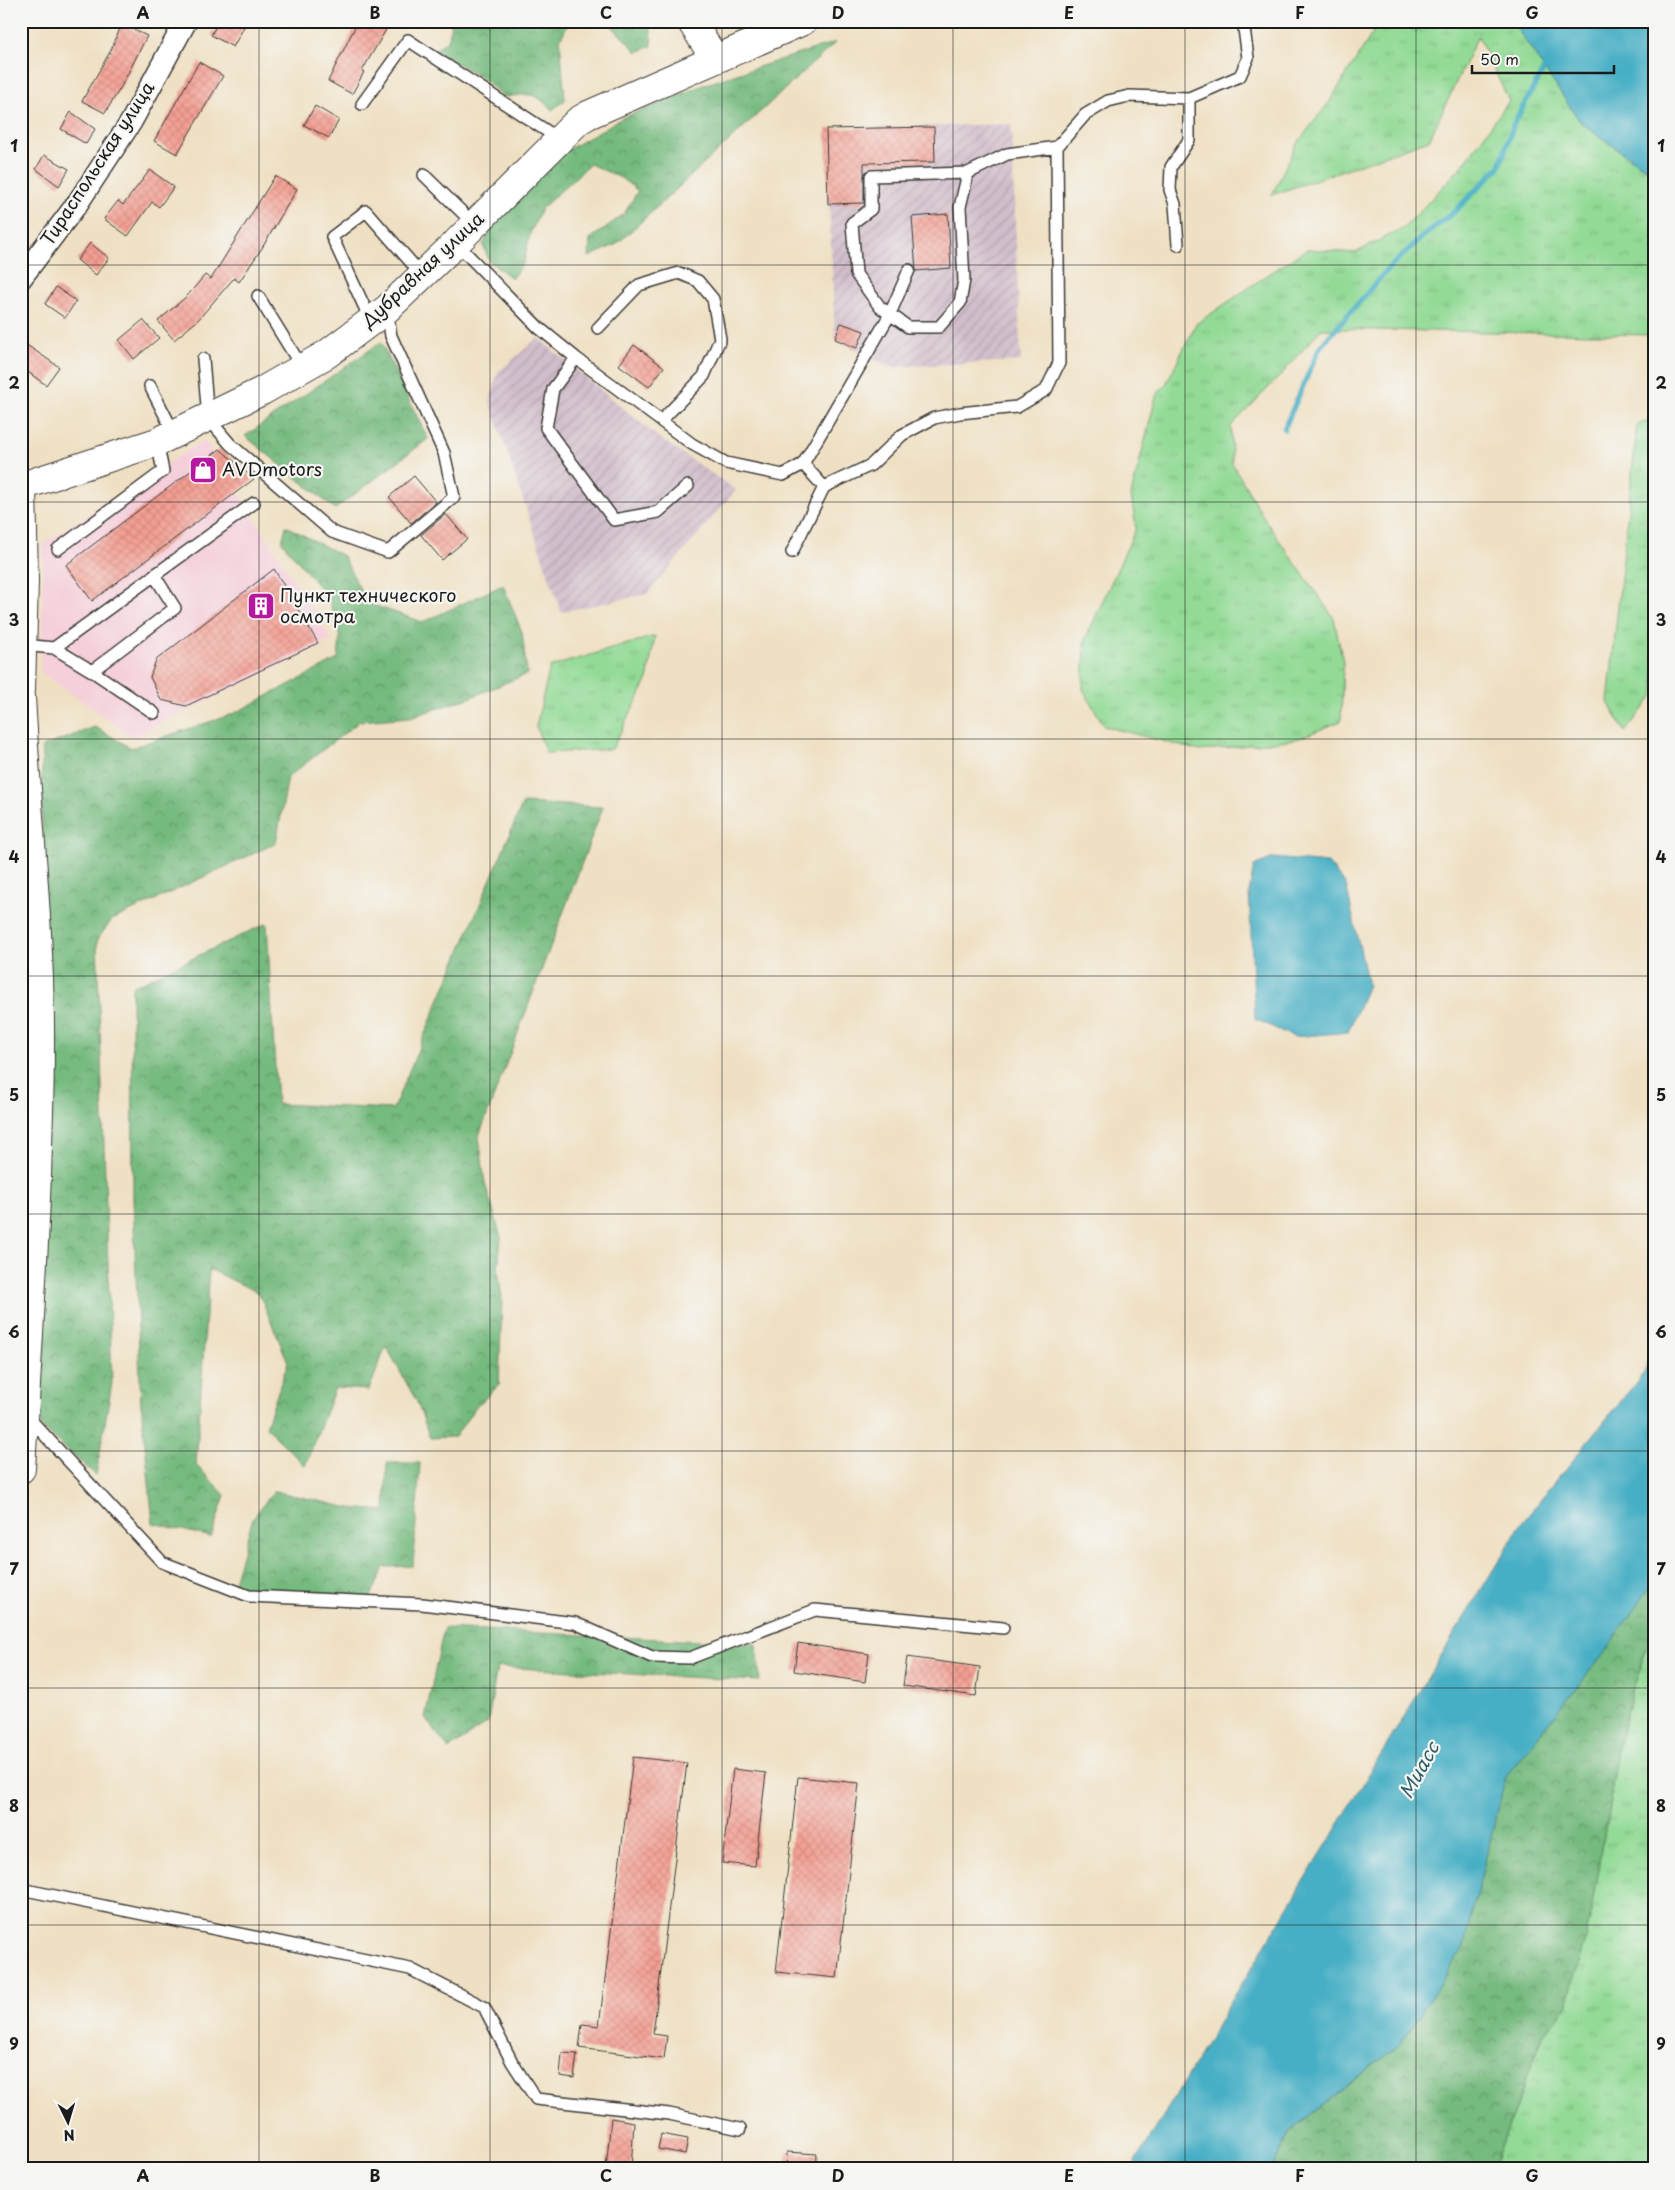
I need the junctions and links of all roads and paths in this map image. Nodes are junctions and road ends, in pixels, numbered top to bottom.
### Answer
1 (186, 21) edge
2 (690, 21) edge
3 (803, 21) edge
4 (1243, 21) edge
5 (715, 59) junction
6 (1188, 98) junction
7 (362, 104) dead end
8 (559, 139) junction
9 (1057, 147) junction
10 (968, 172) junction
11 (424, 175) dead end
12 (465, 234) junction
13 (1178, 245) dead end
14 (909, 270) dead end
15 (422, 274) junction
16 (21, 278) edge
17 (258, 296) dead end
18 (379, 315) junction
19 (889, 316) junction
20 (598, 328) dead end
21 (576, 358) junction
22 (203, 359) dead end
23 (303, 369) junction
24 (150, 386) dead end
25 (208, 418) junction
26 (661, 421) junction
27 (166, 438) junction
28 (803, 464) junction
29 (22, 484) edge
30 (688, 486) dead end
31 (824, 487) junction
32 (254, 504) dead end
33 (58, 549) dead end
34 (792, 552) dead end
35 (154, 576) junction
36 (22, 645) edge
37 (54, 648) junction
38 (92, 671) junction
39 (21, 690) edge
40 (21, 696) edge
41 (154, 713) dead end
42 (23, 766) edge
43 (29, 935) edge
44 (24, 1413) junction
45 (21, 1469) edge
46 (1003, 1628) dead end
47 (21, 1889) edge
48 (740, 2129) dead end

1 - 16 street, Тираспольская улица
2 - 5 main road
3 - 5 main road, Дубравная улица
4 - 6 lane
5 - 8 main road, Дубравная улица
6 - 9 lane
6 - 13 lane
7 - 8 lane
8 - 12 main road, Дубравная улица
9 - 10 lane
9 - 31 lane
10 - 19 lane
10 - 19 lane
11 - 12 lane
12 - 15 main road, Дубравная улица
12 - 21 lane
14 - 19 lane
15 - 18 main road, Дубравная улица
15 - 18 lane
17 - 23 lane
18 - 23 main road, Дубравная улица
18 - 25 lane
19 - 28 lane
20 - 26 lane
21 - 26 lane
21 - 30 lane
22 - 25 lane
23 - 25 main road, Дубравная улица
24 - 27 lane
25 - 27 main road, Дубравная улица
26 - 28 lane
27 - 29 main road, Дубравная улица
27 - 33 lane
28 - 31 lane
29 - 36 main road
31 - 34 lane
32 - 35 lane
35 - 37 lane
35 - 38 lane
36 - 37 lane
36 - 39 main road
37 - 38 lane
38 - 41 lane
40 - 42 main road
42 - 43 main road
43 - 44 main road
44 - 45 main road
44 - 46 lane
47 - 48 lane

